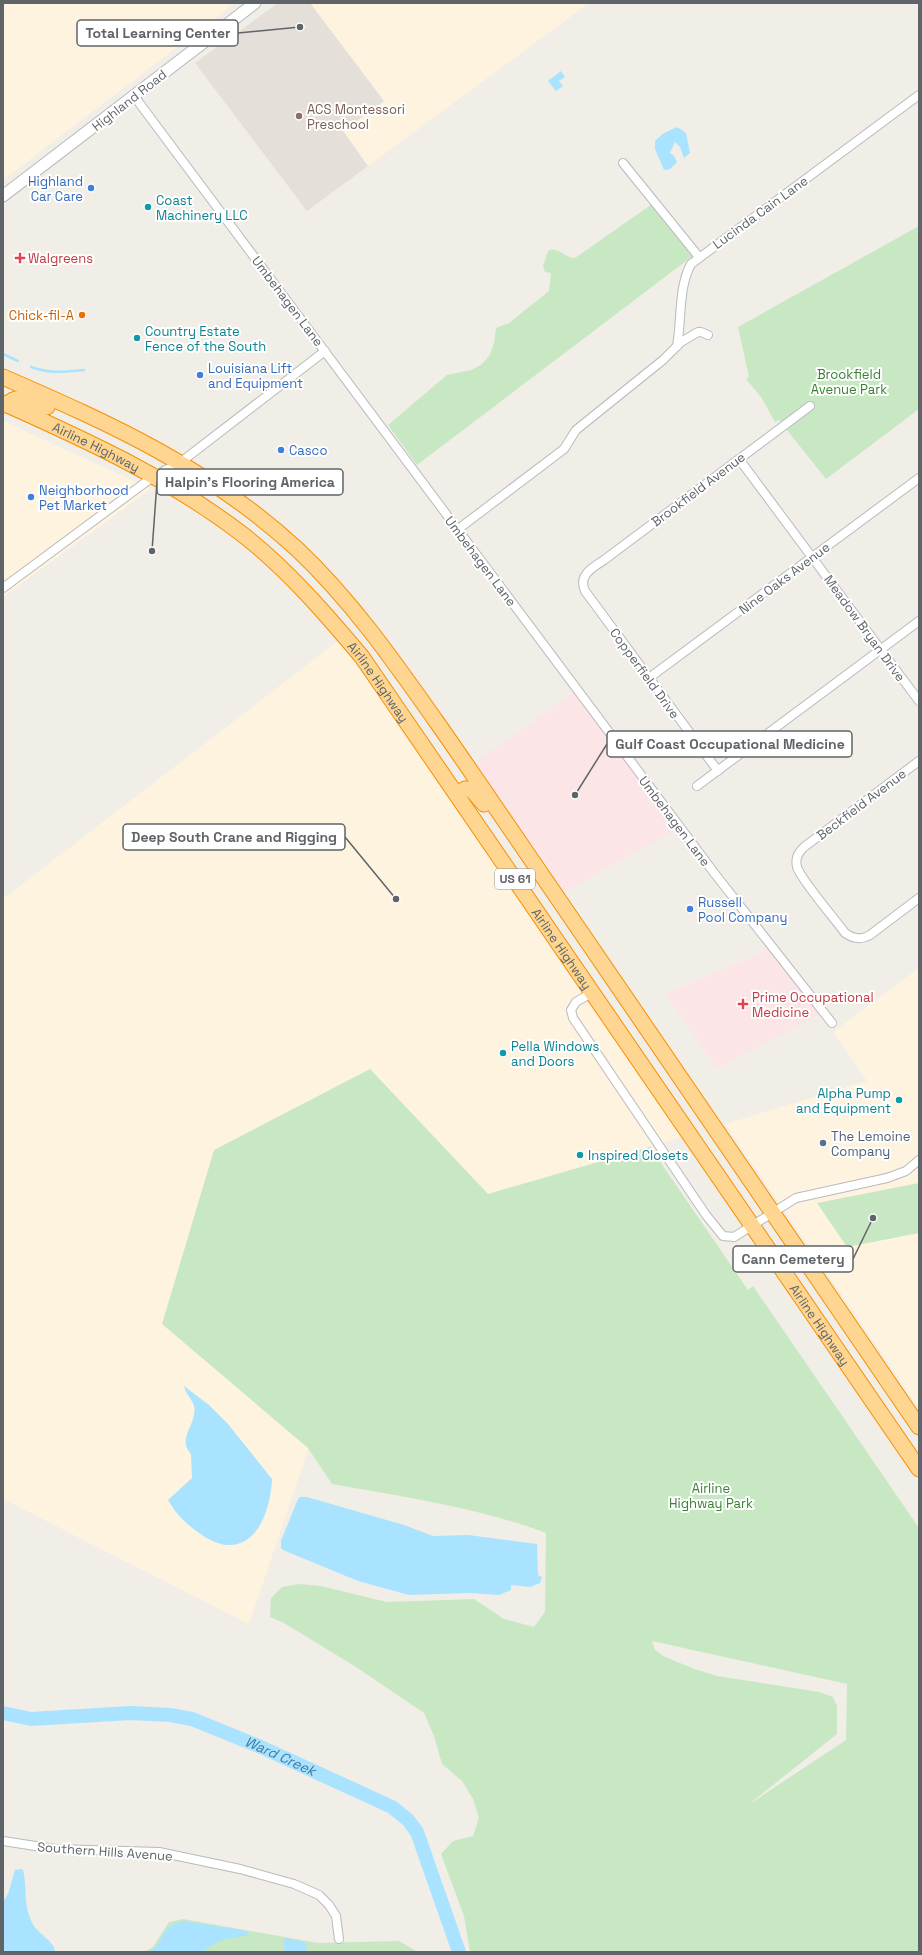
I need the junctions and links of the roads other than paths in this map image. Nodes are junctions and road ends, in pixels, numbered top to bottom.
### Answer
1 (255, 3) edge
2 (919, 95) edge
3 (134, 96) junction
4 (623, 163) dead end
5 (3, 196) edge
6 (699, 257) junction
7 (708, 335) dead end
8 (677, 346) junction
9 (325, 351) junction
10 (3, 377) edge
11 (5, 404) edge
12 (810, 406) dead end
13 (148, 443) junction
14 (739, 459) junction
15 (181, 462) junction
16 (154, 476) junction
17 (919, 478) edge
18 (457, 530) junction
19 (812, 557) junction
20 (586, 573) joint
21 (3, 588) edge
22 (919, 621) edge
23 (880, 649) junction
24 (649, 678) junction
25 (919, 701) edge
26 (919, 761) edge
27 (718, 771) junction
28 (697, 786) dead end
29 (457, 794) junction
30 (919, 898) edge
31 (576, 926) junction
32 (593, 992) junction
33 (832, 1023) dead end
34 (919, 1160) edge
35 (772, 1212) junction
36 (752, 1225) junction
37 (919, 1427) edge
38 (919, 1469) edge
39 (3, 1841) edge
40 (339, 1939) dead end

1 - 3 main road, Highland Road
2 - 6 street, Lucinda Cain Lane
3 - 5 main road, Highland Road
3 - 9 street, Umbehagen Lane
4 - 6 street, Lucinda Cain Lane
6 - 8 street
7 - 8 street
8 - 18 street
9 - 15 street
9 - 18 street, Umbehagen Lane
10 - 13 highway, Airline Highway / US 61
11 - 13 highway
11 - 16 highway, Airline Highway / US 61
12 - 14 street, Brookfield Avenue
13 - 15 highway, Airline Highway / US 61
14 - 19 street, Meadow Bryan Drive
14 - 20 street, Brookfield Avenue
15 - 16 street
15 - 31 highway, Airline Highway / US 61
16 - 21 street
16 - 29 highway, Airline Highway / US 61
17 - 19 street, Nine Oaks Avenue
18 - 33 street, Umbehagen Lane
19 - 23 street, Meadow Bryan Drive
19 - 24 street, Nine Oaks Avenue
20 - 24 street, Copperfield Drive
22 - 23 street
23 - 25 street, Meadow Bryan Drive
23 - 27 street
24 - 27 street, Copperfield Drive
26 - 30 street, Beckfield Avenue
27 - 28 street
29 - 31 highway
29 - 32 highway, Airline Highway / US 61
31 - 35 highway, Airline Highway / US 61
32 - 36 highway, Airline Highway / US 61
32 - 36 street
34 - 35 street
35 - 36 street
35 - 37 highway, Airline Highway / US 61
36 - 38 highway, Airline Highway / US 61
39 - 40 street, Southern Hills Avenue

